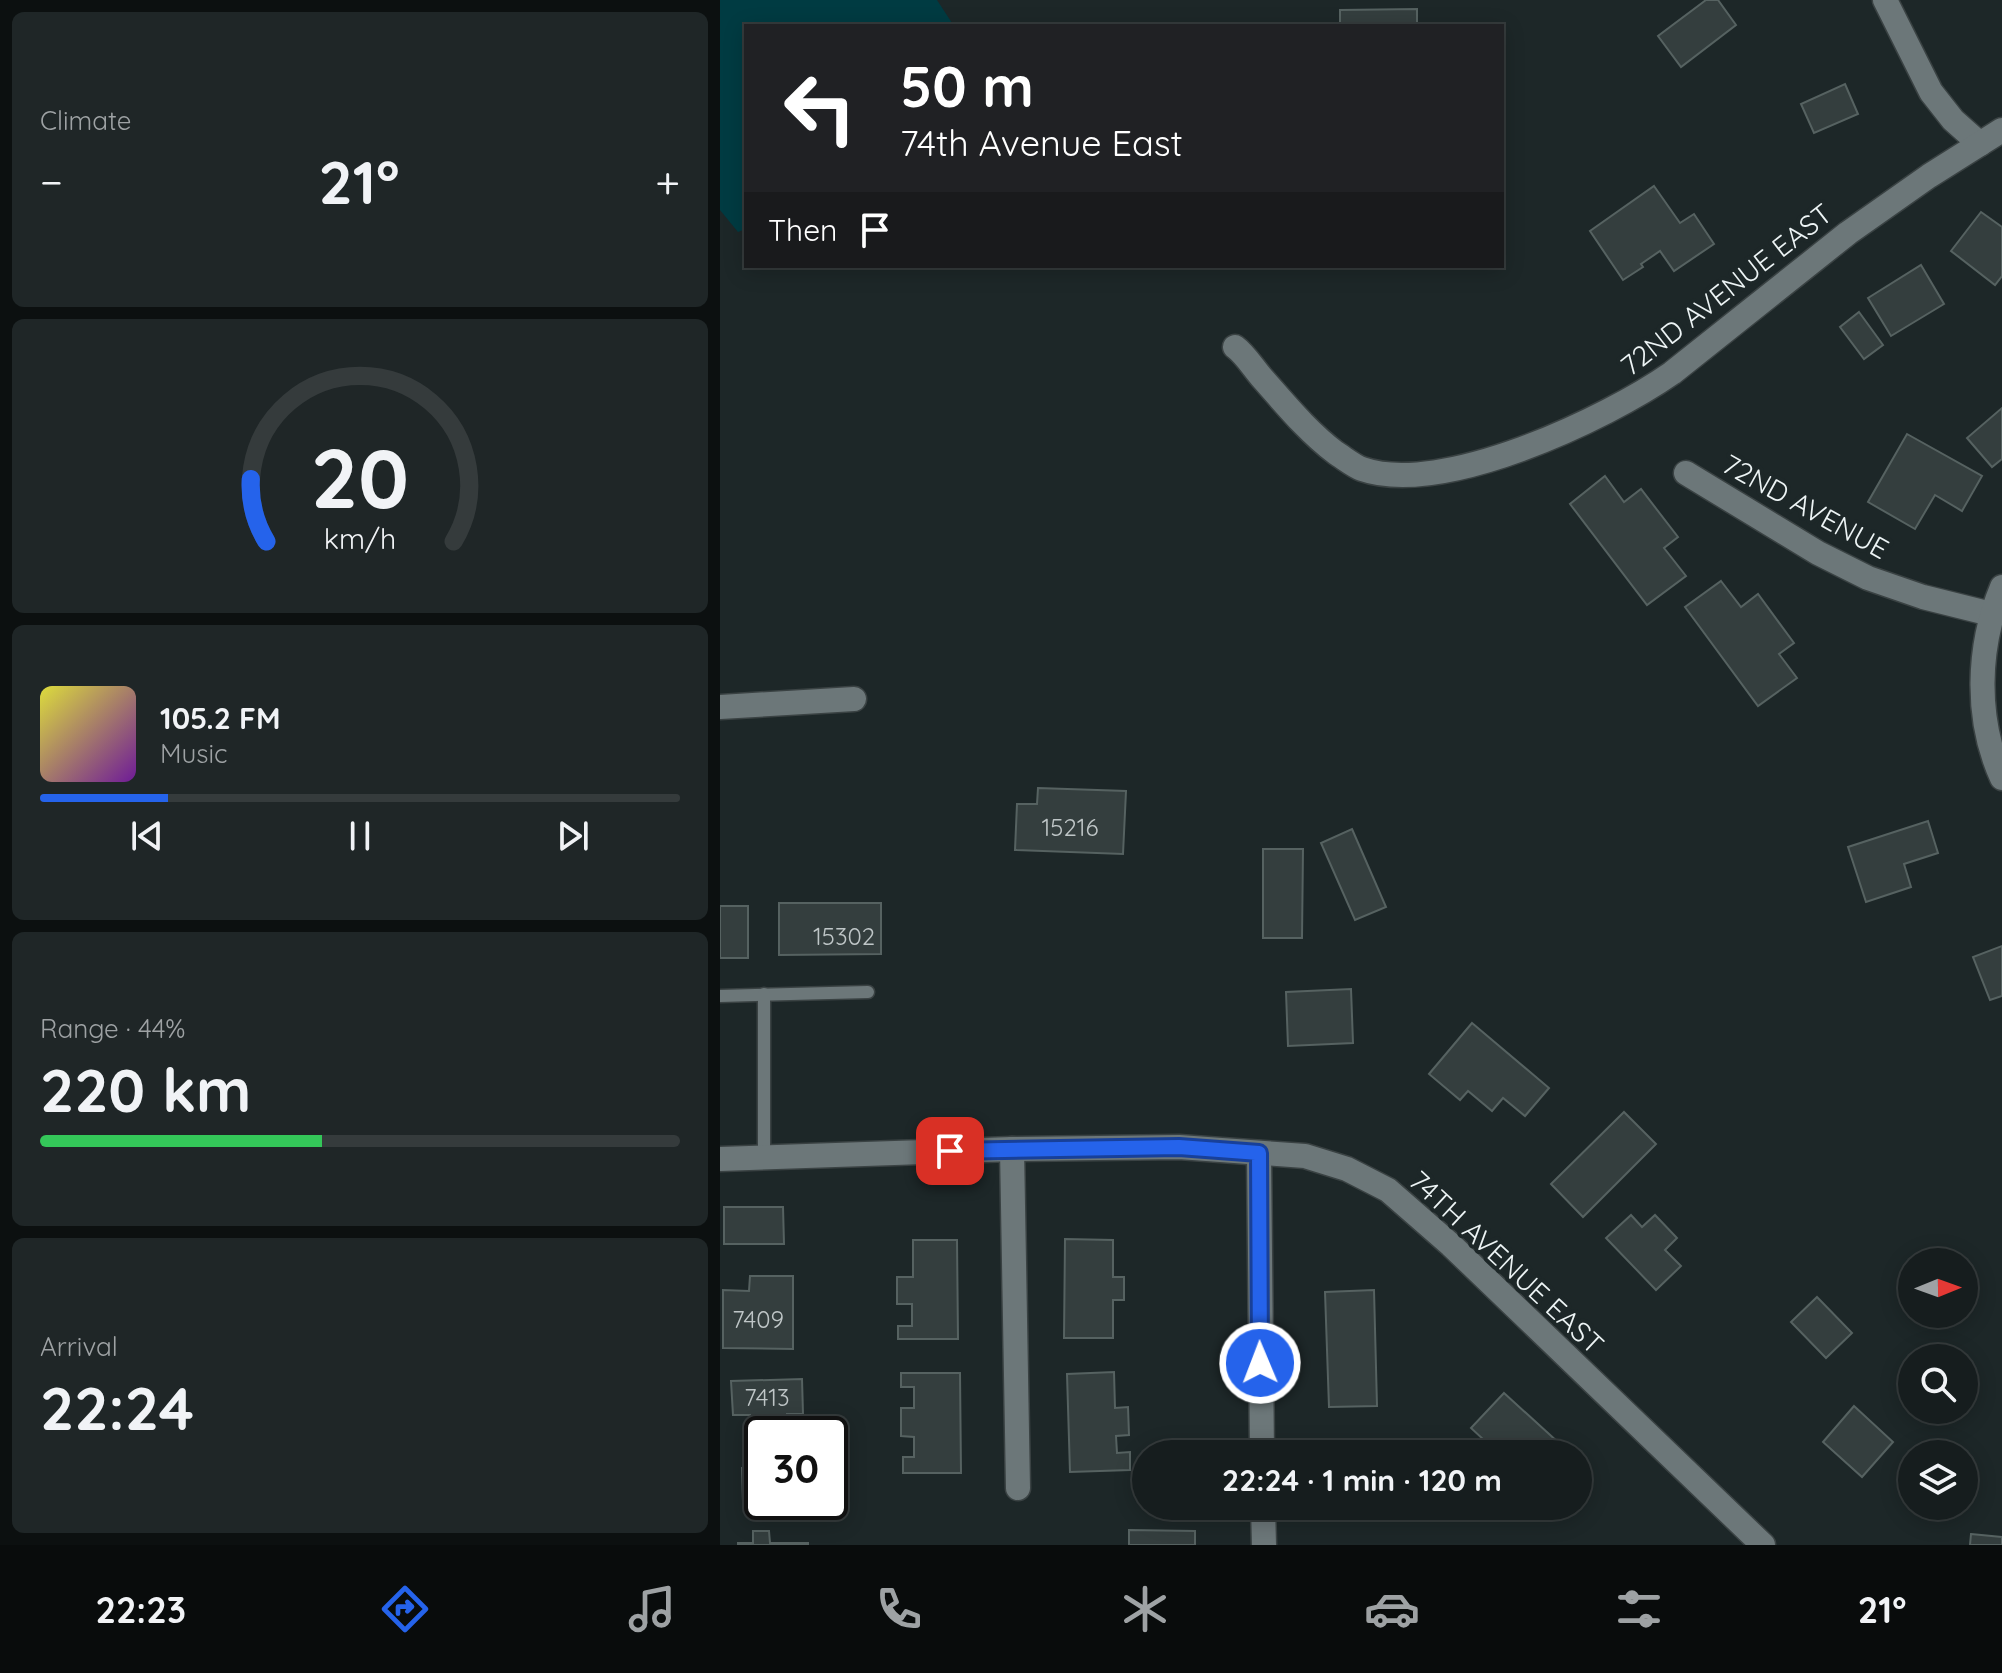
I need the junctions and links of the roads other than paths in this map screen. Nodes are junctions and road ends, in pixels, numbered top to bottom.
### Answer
1 (1885, 0) edge
2 (2002, 130) edge
3 (1974, 138) junction
4 (1235, 347) dead end
5 (1686, 473) dead end
6 (2002, 587) edge
7 (1991, 614) junction
8 (854, 699) dead end
9 (720, 707) edge
10 (2002, 778) edge
11 (868, 992) dead end
12 (764, 994) junction
13 (720, 996) edge
14 (1012, 1149) junction
15 (1259, 1153) junction
16 (764, 1158) junction
17 (720, 1159) edge
18 (1262, 1440) edge
19 (1018, 1488) dead end
20 (1263, 1520) edge
21 (1264, 1545) edge
22 (1763, 1545) edge

1 - 3 street
2 - 3 street, 72ND AVENUE EAST
3 - 4 street, 72ND AVENUE EAST
5 - 7 street, 72ND AVENUE
6 - 7 street
7 - 10 street
8 - 9 street
11 - 12 lane
12 - 13 lane
12 - 16 lane
14 - 15 street, 74TH AVENUE EAST
14 - 16 street, 74TH AVENUE EAST
14 - 19 street
15 - 18 street
15 - 22 street, 74TH AVENUE EAST
16 - 17 street, 74TH AVENUE EAST
20 - 21 street

